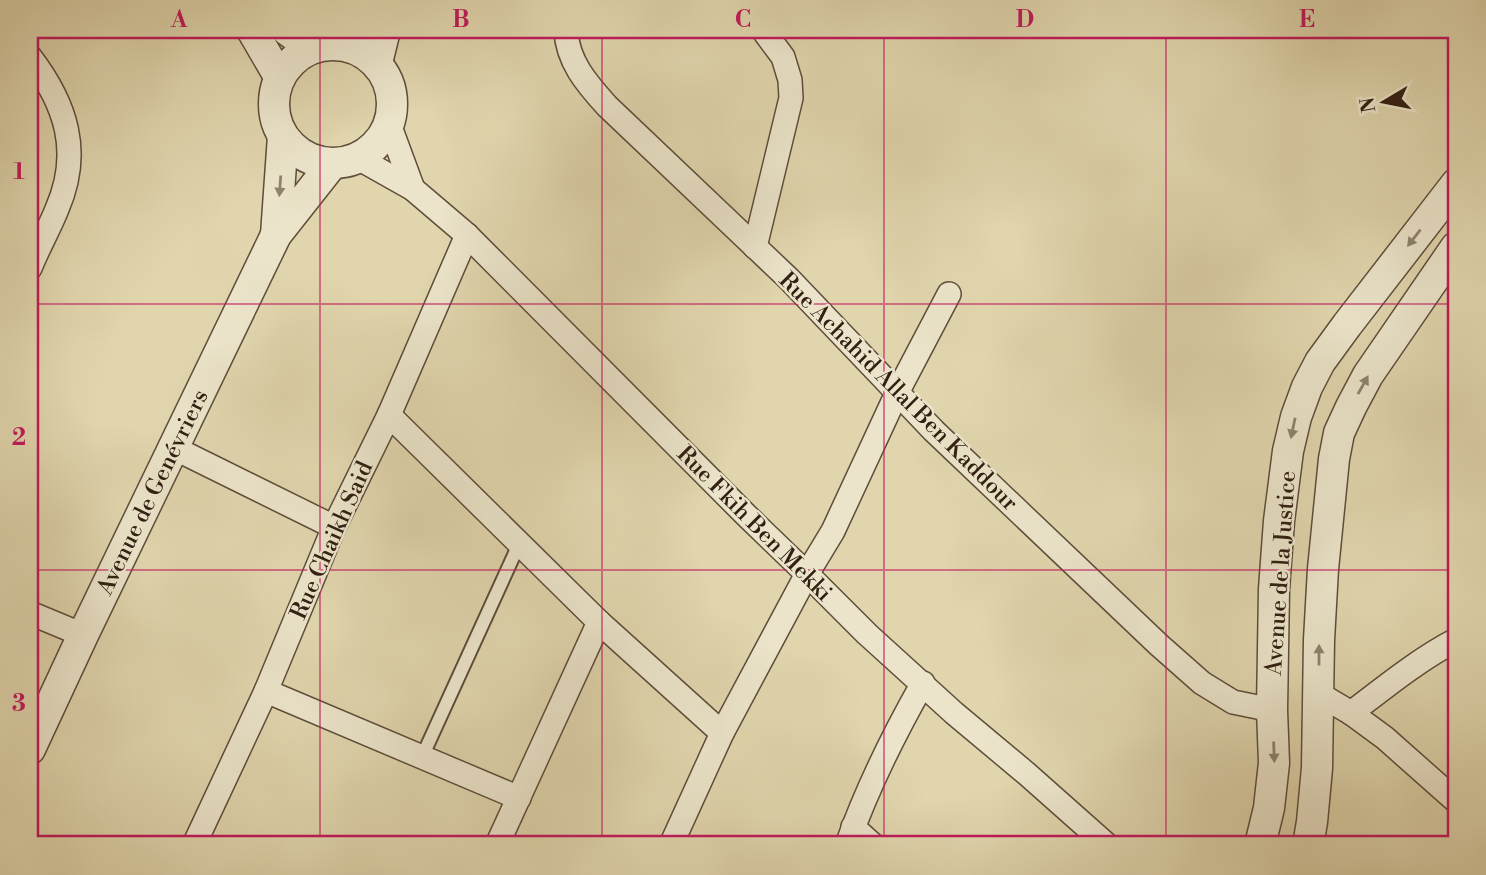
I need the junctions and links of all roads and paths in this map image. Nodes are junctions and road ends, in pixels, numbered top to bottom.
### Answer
1 (252, 30) edge
2 (287, 30) edge
3 (386, 30) edge
4 (566, 30) edge
5 (762, 30) edge
6 (321, 41) edge
7 (30, 57) edge
8 (377, 62) junction
9 (280, 78) junction
10 (389, 124) junction
11 (283, 136) junction
12 (345, 161) junction
13 (1456, 184) edge
14 (412, 189) junction
15 (276, 235) junction
16 (467, 235) junction
17 (755, 247) junction
18 (1456, 247) edge
19 (30, 268) edge
20 (949, 294) dead end
21 (897, 393) junction
22 (389, 415) junction
23 (174, 448) junction
24 (334, 527) junction
25 (520, 542) junction
26 (807, 574) junction
27 (30, 613) edge
28 (600, 622) junction
29 (83, 635) junction
30 (1456, 640) edge
31 (923, 683) junction
32 (266, 691) junction
33 (1319, 694) junction
34 (1272, 710) junction
35 (1352, 713) junction
36 (722, 733) junction
37 (30, 748) edge
38 (422, 757) junction
39 (519, 798) junction
40 (1456, 801) edge
41 (850, 836) edge
42 (202, 842) edge
43 (497, 845) edge
44 (671, 845) edge
45 (873, 845) edge
46 (1107, 845) edge
47 (1260, 845) edge
48 (1308, 845) edge

1 - 9 street
2 - 6 street
3 - 8 street
4 - 17 street, Rue Achahid Allal Ben Kaddour
5 - 17 street
6 - 8 street
6 - 9 street
7 - 19 street
8 - 10 street
9 - 11 street
10 - 12 street
10 - 14 street
11 - 12 street
11 -> 15 street, Avenue de Genévriers
12 - 14 street, Rue Fkih Ben Mekki
12 - 15 street, Avenue de Genévriers
13 -> 34 street, Avenue de la Justice
14 - 16 street, Rue Fkih Ben Mekki
15 - 23 street, Avenue de Genévriers
16 - 22 street, Rue Chaikh Said
16 - 26 street, Rue Fkih Ben Mekki
17 - 21 street, Rue Achahid Allal Ben Kaddour
33 -> 18 street, Avenue de la Justice
20 - 21 street
21 - 26 street
21 - 34 street, Rue Achahid Allal Ben Kaddour
22 - 24 street, Rue Chaikh Said
22 - 25 street
23 - 24 street
23 - 29 street, Avenue de Genévriers
24 - 32 street, Rue Chaikh Said
25 - 28 street
25 - 38 lane
26 - 31 street, Rue Fkih Ben Mekki
26 - 36 street
27 - 29 street
28 - 36 street
28 - 39 street
29 - 37 street, Avenue de Genévriers
30 - 35 street
31 - 41 street
31 - 46 street, Rue Fkih Ben Mekki
32 - 38 street
32 - 42 street, Rue Chaikh Said
33 - 35 street
33 - 48 street, Avenue de la Justice
34 -> 47 street, Avenue de la Justice
35 - 40 street
36 - 44 street
38 - 39 street
39 - 43 street
41 - 45 street

